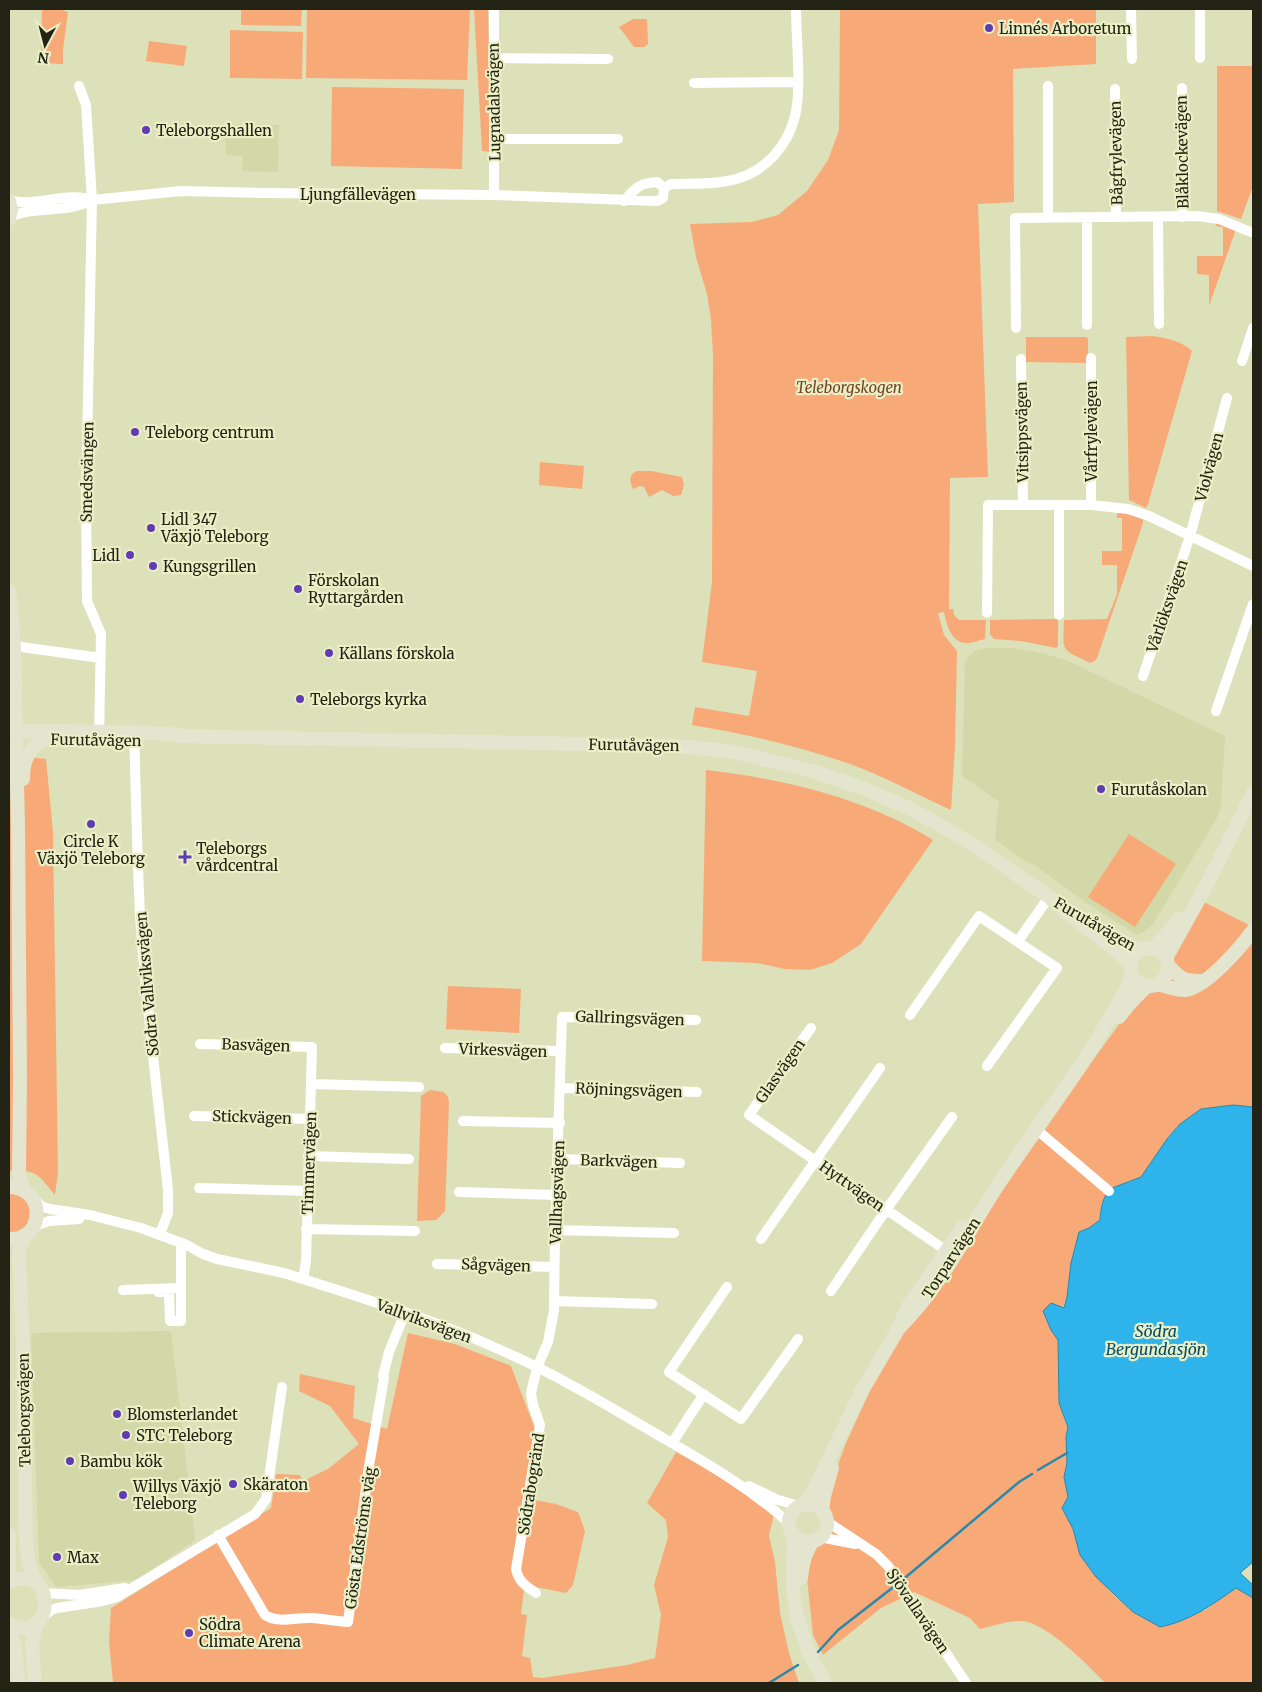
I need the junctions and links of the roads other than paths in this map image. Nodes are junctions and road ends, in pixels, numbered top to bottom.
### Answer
1 (494, 9) edge
2 (796, 9) edge
3 (1131, 9) edge
4 (1200, 9) edge
5 (493, 58) junction
6 (1200, 58) dead end
7 (608, 59) dead end
8 (1132, 59) dead end
9 (694, 82) dead end
10 (798, 82) junction
11 (79, 86) dead end
12 (1048, 86) dead end
13 (1182, 88) dead end
14 (1115, 90) dead end
15 (495, 139) junction
16 (618, 139) dead end
17 (664, 188) junction
18 (494, 195) junction
19 (9, 200) edge
20 (92, 200) junction
21 (624, 201) junction
22 (1087, 217) junction
23 (1116, 217) junction
24 (1158, 217) junction
25 (1183, 217) junction
26 (9, 218) edge
27 (1048, 218) junction
28 (1253, 233) edge
29 (1160, 324) dead end
30 (1087, 325) dead end
31 (1016, 328) dead end
32 (1253, 328) edge
33 (1091, 358) dead end
34 (1020, 359) dead end
35 (1242, 361) dead end
36 (1227, 398) dead end
37 (1023, 505) junction
38 (1091, 505) junction
39 (1059, 506) junction
40 (1190, 536) junction
41 (1253, 566) edge
42 (9, 592) edge
43 (1253, 604) edge
44 (987, 613) dead end
45 (1060, 615) dead end
46 (11, 645) edge
47 (101, 658) junction
48 (1143, 676) dead end
49 (1216, 711) dead end
50 (11, 735) edge
51 (100, 736) junction
52 (135, 737) junction
53 (42, 740) junction
54 (1253, 793) edge
55 (17, 803) junction
56 (1215, 866) junction
57 (1049, 897) junction
58 (1253, 930) edge
59 (1018, 941) junction
60 (1146, 949) junction
61 (1167, 962) junction
62 (1131, 970) junction
63 (1202, 981) junction
64 (1153, 985) junction
65 (910, 1015) dead end
66 (564, 1017) joint
67 (696, 1020) dead end
68 (811, 1028) dead end
69 (200, 1044) dead end
70 (312, 1047) joint
71 (445, 1048) dead end
72 (1092, 1050) junction
73 (561, 1051) junction
74 (987, 1066) dead end
75 (880, 1068) dead end
76 (311, 1084) junction
77 (419, 1087) dead end
78 (560, 1088) junction
79 (697, 1092) dead end
80 (749, 1115) joint
81 (194, 1116) dead end
82 (952, 1117) dead end
83 (310, 1119) junction
84 (463, 1121) dead end
85 (560, 1123) junction
86 (1036, 1129) junction
87 (308, 1156) junction
88 (409, 1159) dead end
89 (558, 1159) junction
90 (816, 1160) junction
91 (680, 1163) dead end
92 (9, 1187) edge
93 (198, 1188) dead end
94 (308, 1191) junction
95 (1109, 1191) dead end
96 (459, 1192) dead end
97 (29, 1195) junction
98 (556, 1195) junction
99 (886, 1210) junction
100 (102, 1219) junction
101 (306, 1229) junction
102 (30, 1230) junction
103 (555, 1230) junction
104 (415, 1231) dead end
105 (674, 1233) dead end
106 (160, 1234) junction
107 (9, 1239) edge
108 (761, 1239) dead end
109 (181, 1244) junction
110 (950, 1253) junction
111 (437, 1264) dead end
112 (554, 1267) junction
113 (303, 1279) junction
114 (727, 1287) dead end
115 (181, 1288) junction
116 (123, 1290) dead end
117 (831, 1291) dead end
118 (158, 1292) dead end
119 (554, 1301) junction
120 (652, 1304) dead end
121 (405, 1313) junction
122 (798, 1339) dead end
123 (537, 1368) junction
124 (282, 1387) dead end
125 (704, 1394) junction
126 (852, 1411) junction
127 (672, 1443) junction
128 (725, 1474) junction
129 (801, 1505) junction
130 (824, 1516) junction
131 (791, 1528) junction
132 (9, 1534) edge
133 (218, 1535) junction
134 (817, 1538) junction
135 (863, 1546) junction
136 (9, 1571) edge
137 (9, 1582) edge
138 (133, 1586) junction
139 (41, 1589) junction
140 (536, 1593) dead end
141 (38, 1621) junction
142 (9, 1624) edge
143 (9, 1628) edge
144 (803, 1634) junction
145 (18, 1683) edge
146 (35, 1683) edge
147 (825, 1683) edge
148 (966, 1683) edge

1 - 5 street, Lugnadalsvägen
2 - 10 street
3 - 8 street
4 - 6 street
5 - 7 street
5 - 15 street, Lugnadalsvägen
9 - 10 street
10 - 17 street
11 - 20 street, Smedsvängen
12 - 27 street
13 - 25 street, Blåklockevägen
14 - 23 street, Bågfrylevägen
15 - 16 street
15 - 18 street, Lugnadalsvägen
17 - 21 street, Ljungfällevägen
17 - 21 street
18 - 20 street, Ljungfällevägen
18 - 21 street, Ljungfällevägen
19 - 20 street, Ljungfällevägen
19 - 26 street
20 - 26 street, Ljungfällevägen
20 - 47 street, Smedsvängen
22 - 23 street
22 - 27 street
22 - 30 street
23 - 24 street
24 - 25 street
24 - 29 street
25 - 28 street
27 - 31 street
32 - 35 street
33 - 38 street, Vårfrylevägen
34 - 37 street, Vitsippsvägen
36 - 40 street, Violvägen
37 - 39 street
37 - 44 street
38 - 39 street
38 - 40 street
39 - 45 street
40 - 41 street
40 - 48 street, Vårlöksvägen
42 - 46 street
43 - 49 street
46 - 47 street
46 - 50 street
47 - 51 street, Smedsvängen
50 - 51 street, Furutåvägen
50 - 53 street, Furutåvägen
50 - 55 street
51 - 52 street, Furutåvägen
51 - 53 street, Furutåvägen
52 - 57 street, Furutåvägen
52 - 106 street, Södra Vallviksvägen
53 - 55 street
54 - 56 street
55 - 97 street
56 - 60 street
56 - 61 street
57 - 59 street
57 - 60 street, Furutåvägen
57 - 62 street, Furutåvägen
58 - 63 street
59 - 65 street
59 - 74 street
60 - 61 street
60 - 62 street
61 - 63 street
61 - 64 street
62 - 64 street
62 - 72 street, Torparvägen
63 - 64 street
64 - 72 street, Torparvägen
66 - 67 street, Gallringsvägen
66 - 73 street, Vallhagsvägen
68 - 80 street, Glasvägen
69 - 70 street, Basvägen
70 - 76 street, Timmervägen
71 - 73 street, Virkesvägen
72 - 86 street, Torparvägen
73 - 78 street, Vallhagsvägen
75 - 90 street
76 - 77 street
76 - 83 street, Timmervägen
78 - 79 street, Röjningsvägen
78 - 85 street, Vallhagsvägen
80 - 90 street, Hyttvägen
81 - 83 street, Stickvägen
82 - 99 street
83 - 87 street, Timmervägen
84 - 85 street
85 - 89 street, Vallhagsvägen
86 - 95 street
86 - 110 street, Torparvägen
87 - 88 street
87 - 94 street, Timmervägen
89 - 91 street, Barkvägen
89 - 98 street, Vallhagsvägen
90 - 99 street, Hyttvägen
90 - 108 street
92 - 97 street
93 - 94 street
94 - 101 street, Timmervägen
96 - 98 street
97 - 100 street, Vallviksvägen
97 - 102 street, Teleborgsvägen
98 - 103 street, Vallhagsvägen
99 - 110 street, Hyttvägen
99 - 117 street
100 - 102 street, Vallviksvägen
100 - 106 street, Vallviksvägen
101 - 104 street
101 - 113 street, Timmervägen
102 - 107 street
102 - 139 street, Teleborgsvägen
103 - 105 street
103 - 112 street, Vallhagsvägen
106 - 109 street, Vallviksvägen
109 - 113 street, Vallviksvägen
109 - 115 street
110 - 126 street, Torparvägen
111 - 112 street, Sågvägen
112 - 119 street, Vallhagsvägen
113 - 121 street, Vallviksvägen
114 - 125 street
115 - 116 street
115 - 118 street
119 - 120 street
119 - 123 street, Vallhagsvägen
121 - 123 street, Vallviksvägen
121 - 133 street, Gösta Edströms väg
122 - 125 street
123 - 127 street, Vallviksvägen
123 - 140 street, Södrabogränd
124 - 133 street
125 - 127 street
126 - 129 street, Torparvägen
126 - 130 street, Torparvägen
127 - 128 street, Vallviksvägen
128 - 129 street, Vallviksvägen
128 - 131 street, Vallviksvägen
129 - 130 street
129 - 131 street
130 - 134 street
130 - 135 street, Sjövallavägen
131 - 134 street
131 - 144 street
132 - 136 street
133 - 138 street
134 - 135 street, Sjövallavägen
134 - 144 street
135 - 148 street, Sjövallavägen
137 - 139 street
138 - 139 street
138 - 141 street
139 - 141 street
141 - 142 street
141 - 146 street
143 - 145 street
144 - 147 street

